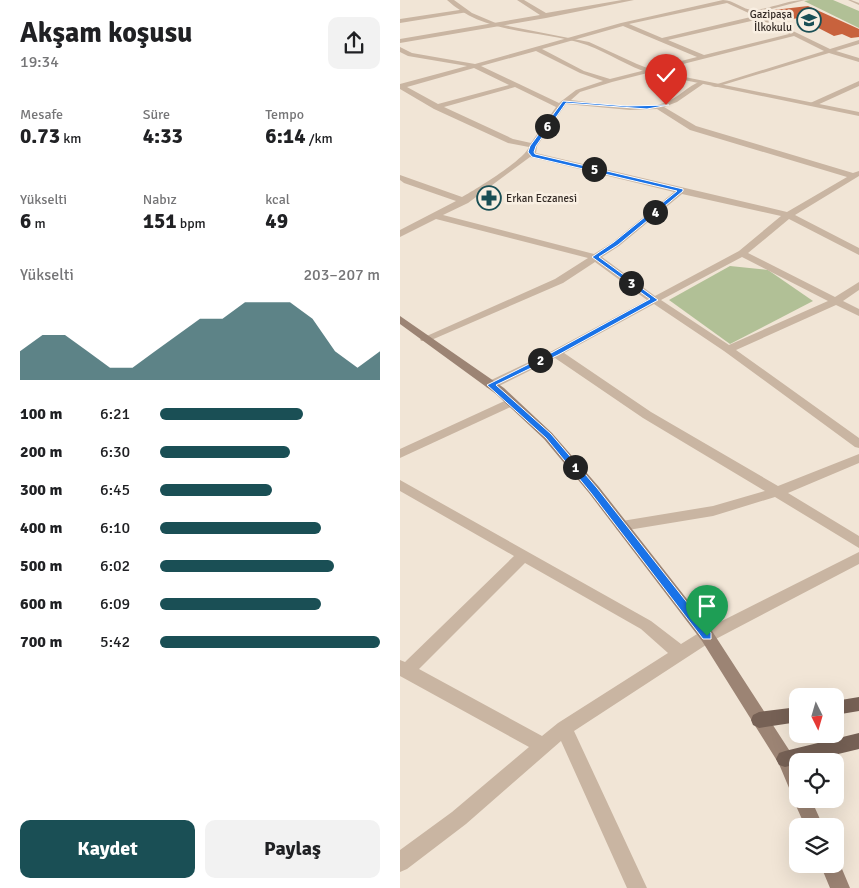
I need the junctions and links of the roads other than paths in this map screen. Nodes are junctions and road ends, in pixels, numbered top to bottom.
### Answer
1 (450, 0) edge
2 (520, 0) edge
3 (631, 0) edge
4 (727, 0) edge
5 (802, 0) edge
6 (849, 0) edge
7 (790, 1) edge
8 (859, 4) edge
9 (466, 11) junction
10 (751, 12) junction
11 (546, 16) junction
12 (760, 17) junction
13 (400, 21) edge
14 (623, 24) junction
15 (496, 25) junction
16 (794, 34) junction
17 (567, 40) junction
18 (661, 40) junction
19 (400, 41) edge
20 (859, 42) edge
21 (536, 48) junction
22 (400, 49) edge
23 (829, 51) junction
24 (410, 55) junction
25 (400, 57) edge
26 (703, 58) junction
27 (859, 60) edge
28 (475, 66) junction
29 (650, 71) junction
30 (610, 81) junction
31 (701, 83) junction
32 (859, 83) edge
33 (516, 85) junction
34 (714, 86) junction
35 (401, 87) edge
36 (563, 104) junction
37 (812, 104) junction
38 (437, 107) junction
39 (658, 107) junction
40 (859, 114) edge
41 (532, 149) junction
42 (856, 175) edge
43 (402, 180) edge
44 (681, 190) junction
45 (465, 201) junction
46 (788, 215) junction
47 (436, 216) junction
48 (400, 234) edge
49 (859, 252) edge
50 (742, 253) junction
51 (595, 257) junction
52 (859, 285) edge
53 (654, 300) junction
54 (836, 301) junction
55 (859, 313) edge
56 (400, 319) edge
57 (425, 339) junction
58 (728, 348) junction
59 (556, 354) junction
60 (491, 385) junction
61 (511, 402) junction
62 (859, 444) edge
63 (400, 454) edge
64 (859, 458) edge
65 (400, 486) edge
66 (777, 492) junction
67 (622, 526) junction
68 (859, 543) edge
69 (524, 556) junction
70 (859, 557) edge
71 (707, 636) junction
72 (680, 653) junction
73 (403, 669) edge
74 (859, 704) edge
75 (844, 706) edge
76 (789, 715) edge
77 (760, 720) junction
78 (564, 728) junction
79 (859, 741) edge
80 (544, 746) junction
81 (785, 759) junction
82 (789, 768) edge
83 (400, 862) edge
84 (834, 873) edge
85 (637, 888) edge
86 (840, 888) edge

1 - 9 street
2 - 11 street
3 - 11 street
4 - 10 street
4 - 14 street
5 - 7 street
6 - 8 lane
7 - 10 street
9 - 13 street
9 - 15 street
10 - 12 street
11 - 15 street
12 - 16 street
12 - 18 street
14 - 17 street
14 - 18 street
15 - 17 street
15 - 19 street
16 - 23 street
16 - 26 street
17 - 21 street
17 - 29 street
18 - 26 street
20 - 23 street
21 - 28 street
21 - 30 street
22 - 24 street
23 - 27 street
23 - 34 street
24 - 25 street
24 - 28 street
26 - 29 street
28 - 33 street
28 - 35 street
29 - 30 street
29 - 31 street
30 - 36 street
31 - 34 street
31 - 39 street
32 - 37 street
33 - 36 street
33 - 38 street
34 - 37 street
35 - 38 street
36 - 39 street
36 - 41 street
37 - 40 street
38 - 41 street
39 - 42 street
41 - 44 street
41 - 45 street
42 - 46 street
43 - 45 street
44 - 46 street
44 - 51 street
45 - 47 street
46 - 49 street
46 - 50 street
47 - 48 street
47 - 51 street
50 - 53 street
50 - 54 street
51 - 53 street
51 - 57 street
52 - 54 street
53 - 58 street
53 - 59 street
54 - 55 street
54 - 58 street
56 - 57 main road
57 - 60 main road
58 - 62 street
59 - 60 street
59 - 66 street
60 - 61 main road
61 - 63 street
61 - 67 main road
64 - 66 street
65 - 69 street
66 - 67 street
66 - 68 street
67 - 71 main road
69 - 72 street
69 - 73 street
70 - 71 street
71 - 72 street
71 - 77 main road
72 - 78 street
73 - 80 street
74 - 75 main road
76 - 77 main road
77 - 81 main road
78 - 80 street
78 - 85 street
79 - 81 main road
80 - 83 street
81 - 82 main road
84 - 86 main road

